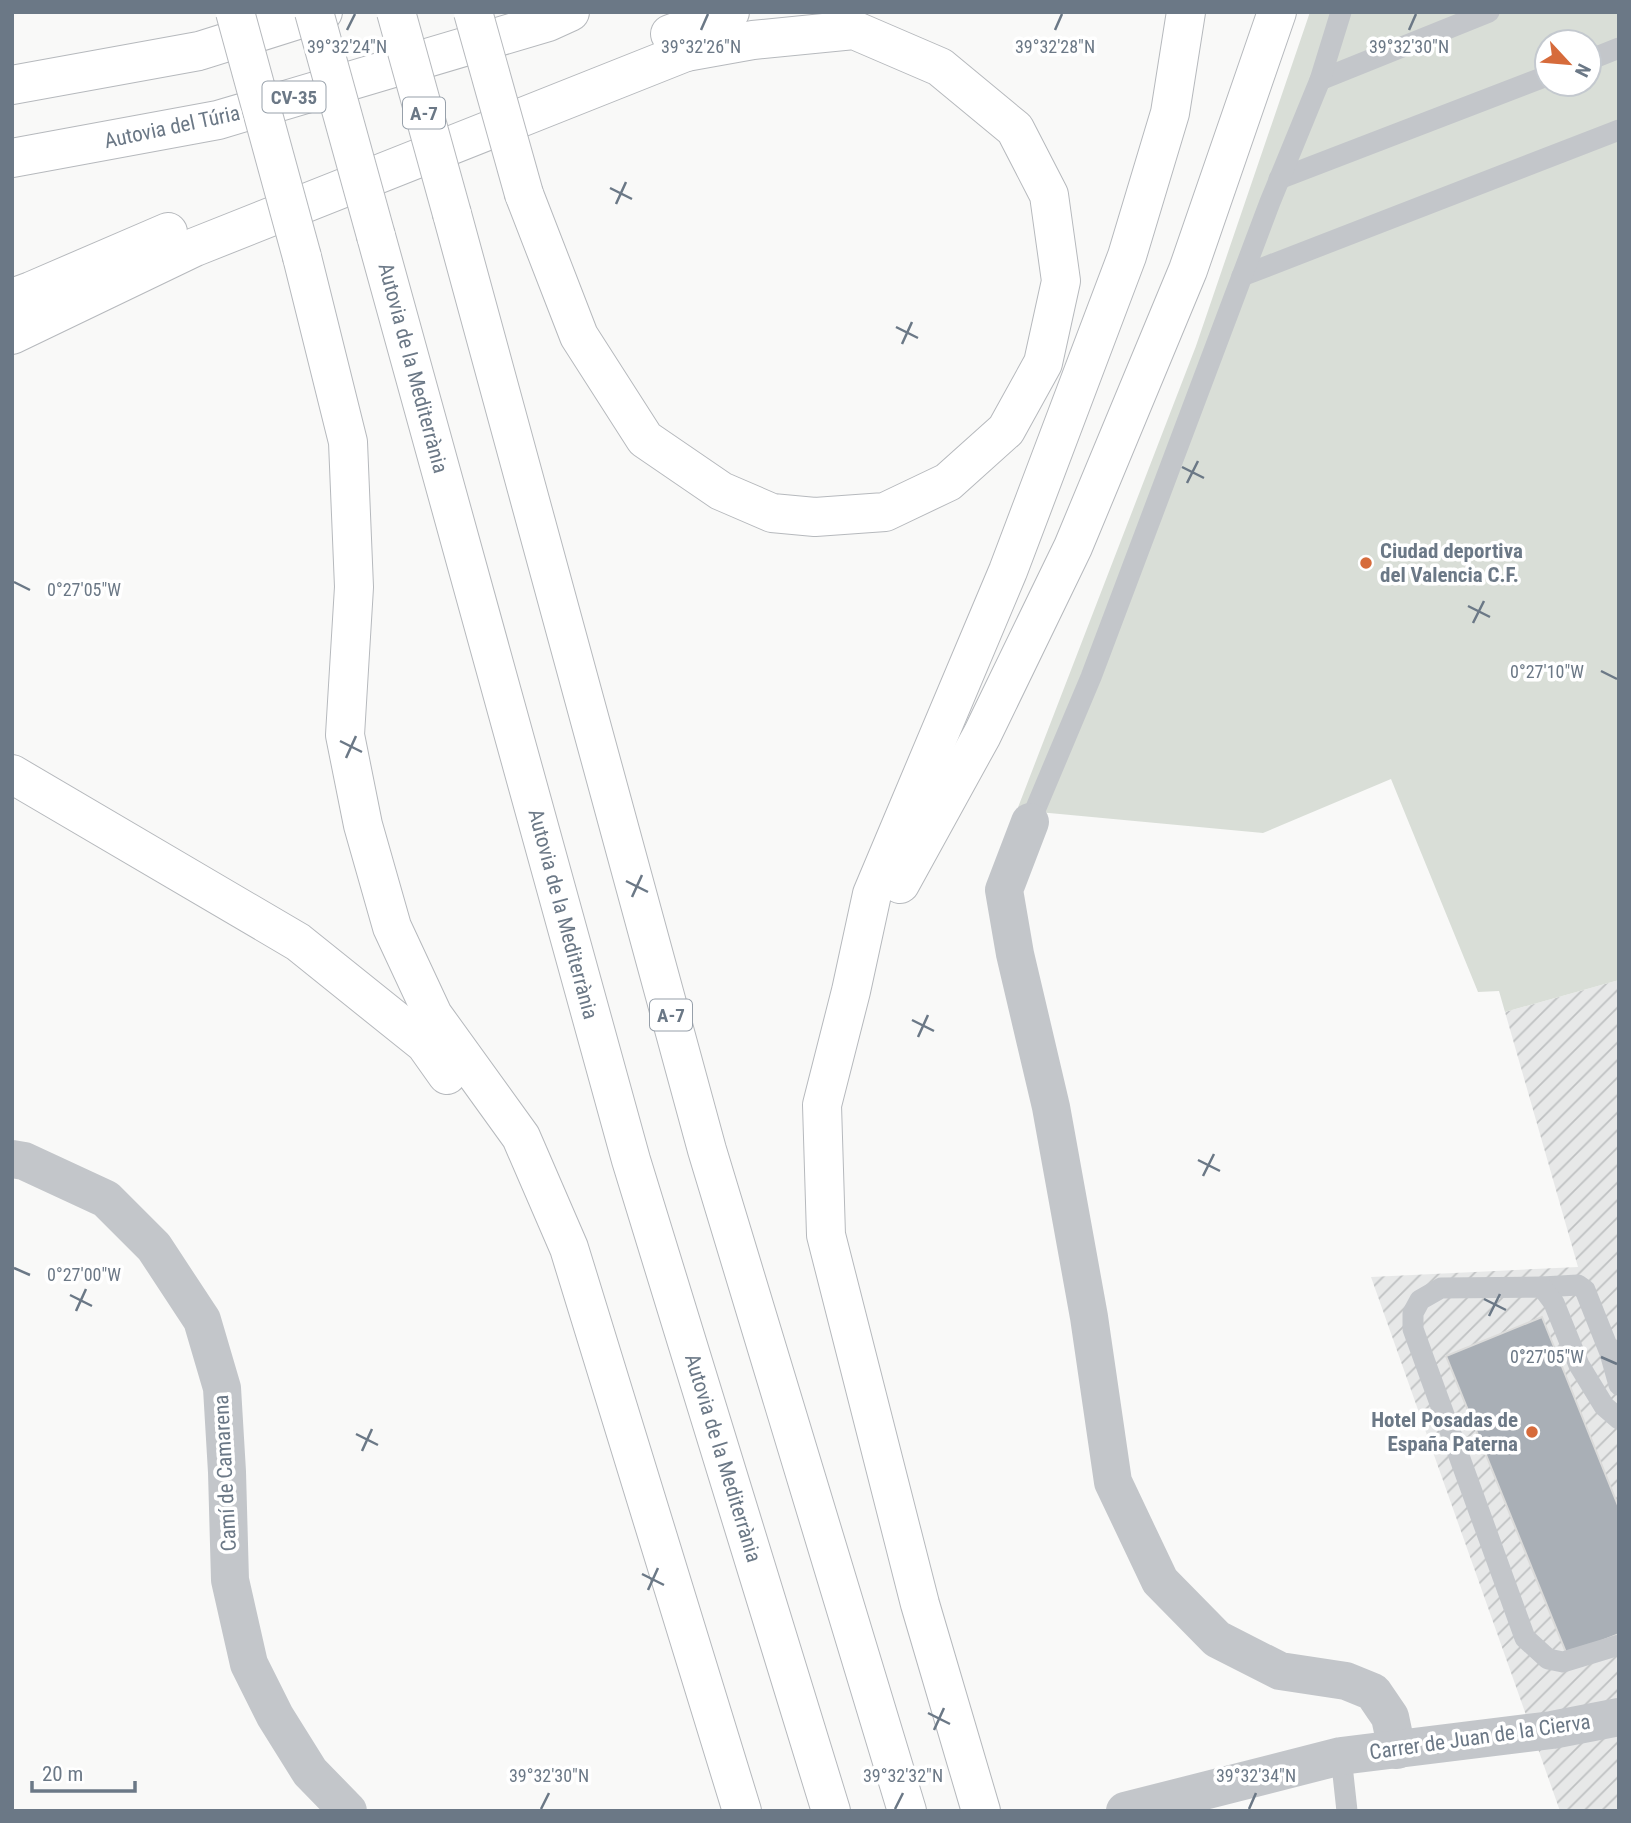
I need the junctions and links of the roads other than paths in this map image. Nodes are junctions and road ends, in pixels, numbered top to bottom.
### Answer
1 (235, 12) edge
2 (314, 12) edge
3 (323, 12) edge
4 (396, 12) edge
5 (473, 12) edge
6 (570, 12) edge
7 (730, 12) edge
8 (761, 12) edge
9 (1186, 12) edge
10 (1277, 12) edge
11 (1341, 12) edge
12 (1489, 12) edge
13 (686, 52) junction
14 (1320, 80) junction
15 (1533, 81) edge
16 (12, 85) edge
17 (1619, 130) edge
18 (12, 158) edge
19 (1279, 179) junction
20 (1242, 276) junction
21 (12, 298) edge
22 (12, 335) edge
23 (12, 774) edge
24 (1030, 822) joint
25 (851, 991) junction
26 (12, 1159) edge
27 (569, 1248) junction
28 (1542, 1287) junction
29 (1619, 1385) edge
30 (1619, 1419) edge
31 (1619, 1645) edge
32 (1619, 1717) edge
33 (1397, 1750) junction
34 (1341, 1756) junction
35 (348, 1811) edge
36 (743, 1811) edge
37 (831, 1811) edge
38 (907, 1811) edge
39 (981, 1811) edge
40 (1125, 1811) edge
41 (1347, 1811) edge

1 - 27 highway, bridge
2 - 37 highway, Autovia de la Mediterrània, bridge
3 - 16 highway
4 - 38 highway, A-7, bridge
5 - 13 highway, bridge
6 - 18 highway, Autovia del Túria / CV-35
7 - 21 highway
8 - 13 highway
9 - 25 highway
10 - 25 highway
11 - 14 lane
12 - 14 lane
13 - 22 highway
14 - 19 lane
15 - 19 lane
17 - 20 lane
19 - 20 lane
20 - 24 lane
23 - 27 highway
24 - 33 street
25 - 39 highway
26 - 35 street, Camí de Camarena
27 - 36 highway
28 - 29 lane
28 - 30 lane
28 - 31 lane
32 - 33 street, Carrer de Juan de la Cierva
33 - 34 street, Carrer de Juan de la Cierva
34 - 40 street
34 - 41 lane

